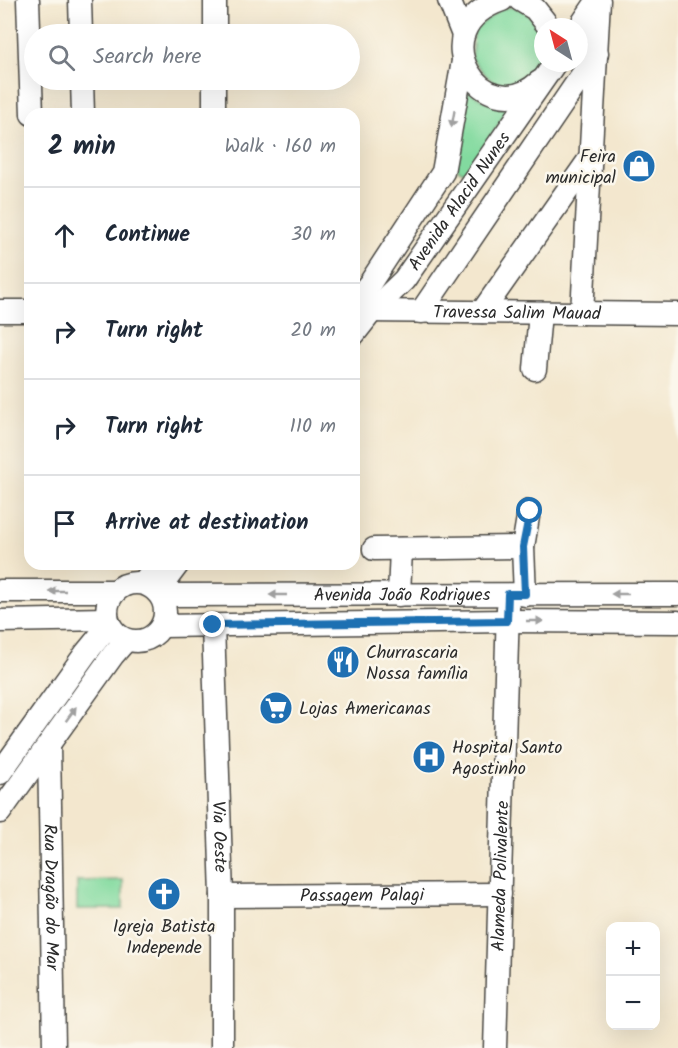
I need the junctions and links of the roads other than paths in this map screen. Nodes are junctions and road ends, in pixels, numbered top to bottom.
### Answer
1 (28, 0) edge
2 (80, 0) edge
3 (215, 0) edge
4 (449, 0) edge
5 (502, 0) edge
6 (520, 0) edge
7 (599, 0) edge
8 (542, 18) edge
9 (586, 18) edge
10 (29, 24) edge
11 (81, 24) edge
12 (215, 24) edge
13 (463, 35) junction
14 (597, 53) junction
15 (463, 61) junction
16 (547, 72) edge
17 (548, 72) edge
18 (31, 90) edge
19 (82, 90) edge
20 (214, 90) edge
21 (32, 108) edge
22 (83, 108) edge
23 (214, 108) edge
24 (591, 157) junction
25 (443, 172) junction
26 (469, 188) junction
27 (360, 308) edge
28 (0, 311) edge
29 (24, 311) edge
30 (421, 312) junction
31 (482, 312) junction
32 (540, 313) junction
33 (582, 313) junction
34 (678, 314) edge
35 (535, 369) dead end
36 (530, 511) dead end
37 (523, 547) junction
38 (374, 549) dead end
39 (401, 549) junction
40 (156, 570) edge
41 (172, 570) edge
42 (153, 590) junction
43 (0, 591) edge
44 (115, 591) junction
45 (516, 594) junction
46 (678, 594) edge
47 (399, 595) junction
48 (0, 621) edge
49 (507, 621) junction
50 (108, 622) junction
51 (678, 622) edge
52 (213, 625) junction
53 (162, 626) junction
54 (126, 640) junction
55 (49, 745) junction
56 (2, 765) edge
57 (0, 812) edge
58 (500, 894) junction
59 (222, 896) junction
60 (54, 1048) edge
61 (222, 1048) edge
62 (495, 1048) edge

1 - 10 street
2 - 11 street
3 - 12 street
4 - 13 street
5 - 13 street
6 - 8 street
7 - 9 street
7 - 14 street
13 - 15 street, Avenida Alacid Nunes
14 - 24 street
14 - 30 street
15 - 16 street
15 -> 25 street, Avenida Alacid Nunes
17 - 26 street, Avenida Alacid Nunes
18 - 21 street
19 - 22 street
20 - 23 street
24 - 31 street
24 - 33 street
25 - 26 street
25 - 27 street, Avenida Alacid Nunes
26 - 27 street, Avenida Alacid Nunes
27 - 30 street, Travessa Salim Mauad
28 - 29 street
30 - 31 street, Travessa Salim Mauad
31 - 32 street, Travessa Salim Mauad
32 - 33 street, Travessa Salim Mauad
32 - 35 street
33 - 34 street, Travessa Salim Mauad
36 - 37 street, Alameda Polivalente
37 - 39 street
37 - 45 street, Alameda Polivalente
38 - 39 street
39 - 47 street
40 - 42 street
41 - 42 street
42 - 44 street
47 -> 42 street, Avenida João Rodrigues
42 - 53 street
44 -> 43 street
44 - 50 street
46 -> 45 street, Avenida João Rodrigues
45 - 47 street, Avenida João Rodrigues
45 - 49 street, Alameda Polivalente
48 - 50 street
49 -> 51 street, Avenida João Rodrigues
49 - 52 street, Avenida João Rodrigues
49 - 58 street, Alameda Polivalente
50 - 54 street
50 - 56 street
52 - 53 street, Avenida João Rodrigues
52 - 59 street, Via Oeste
53 - 54 street
55 -> 54 street
55 - 57 street
55 - 60 street, Rua Dragão do Mar
58 - 59 street, Passagem Palagi
58 - 62 street, Alameda Polivalente
59 - 61 street, Via Oeste

